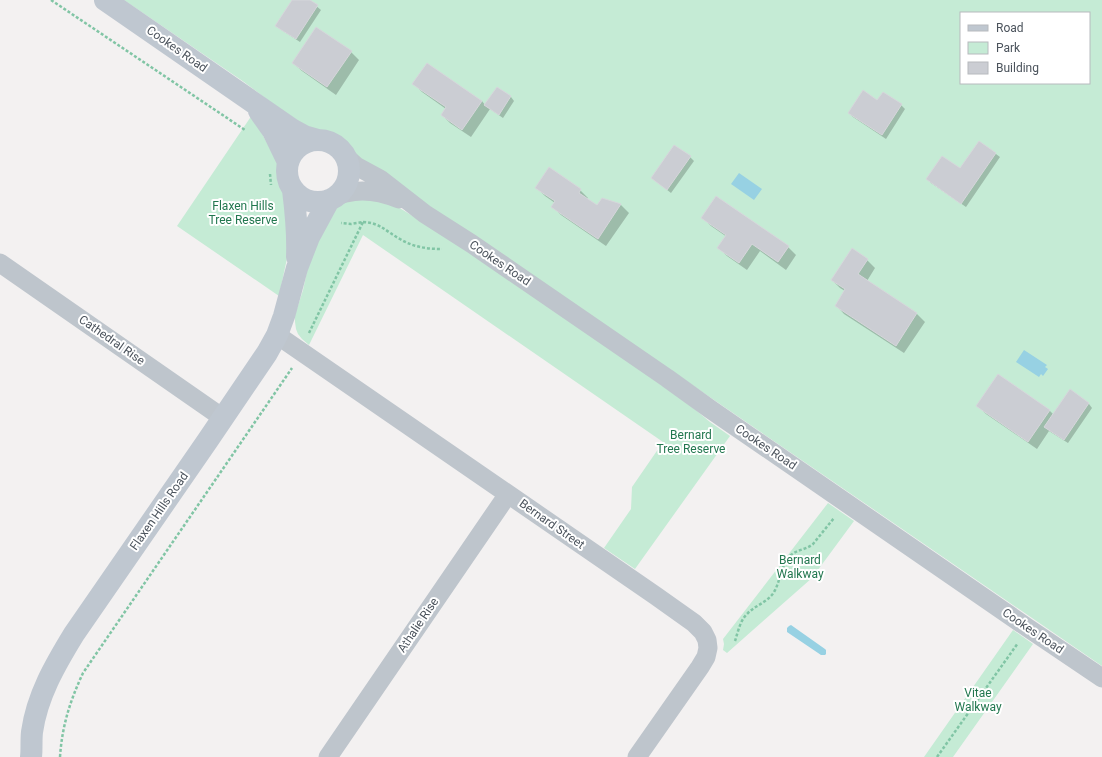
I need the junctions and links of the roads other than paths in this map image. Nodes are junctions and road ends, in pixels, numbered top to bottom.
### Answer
1 (105, 0) edge
2 (248, 98) junction
3 (318, 140) junction
4 (345, 156) junction
5 (278, 165) junction
6 (283, 190) junction
7 (330, 199) junction
8 (410, 203) junction
9 (0, 263) edge
10 (297, 268) junction
11 (277, 335) junction
12 (223, 418) junction
13 (508, 494) junction
14 (1102, 678) edge
15 (31, 757) edge
16 (328, 757) edge
17 (637, 757) edge

1 - 2 street, Cookes Road
2 - 3 street, Cookes Road
2 - 5 street, Cookes Road
3 - 4 street
3 - 5 street
4 - 7 street
4 - 8 street, Cookes Road
5 - 6 street
6 - 7 street
6 - 10 street, Flaxen Hills Road
7 - 8 street, Cookes Road
7 - 10 street, Flaxen Hills Road
8 - 14 street, Cookes Road
9 - 12 street, Cathedral Rise
10 - 11 street, Flaxen Hills Road
11 - 12 street, Flaxen Hills Road
11 - 13 street, Bernard Street
12 - 15 street, Flaxen Hills Road
13 - 16 street, Athalie Rise
13 - 17 street, Bernard Street

